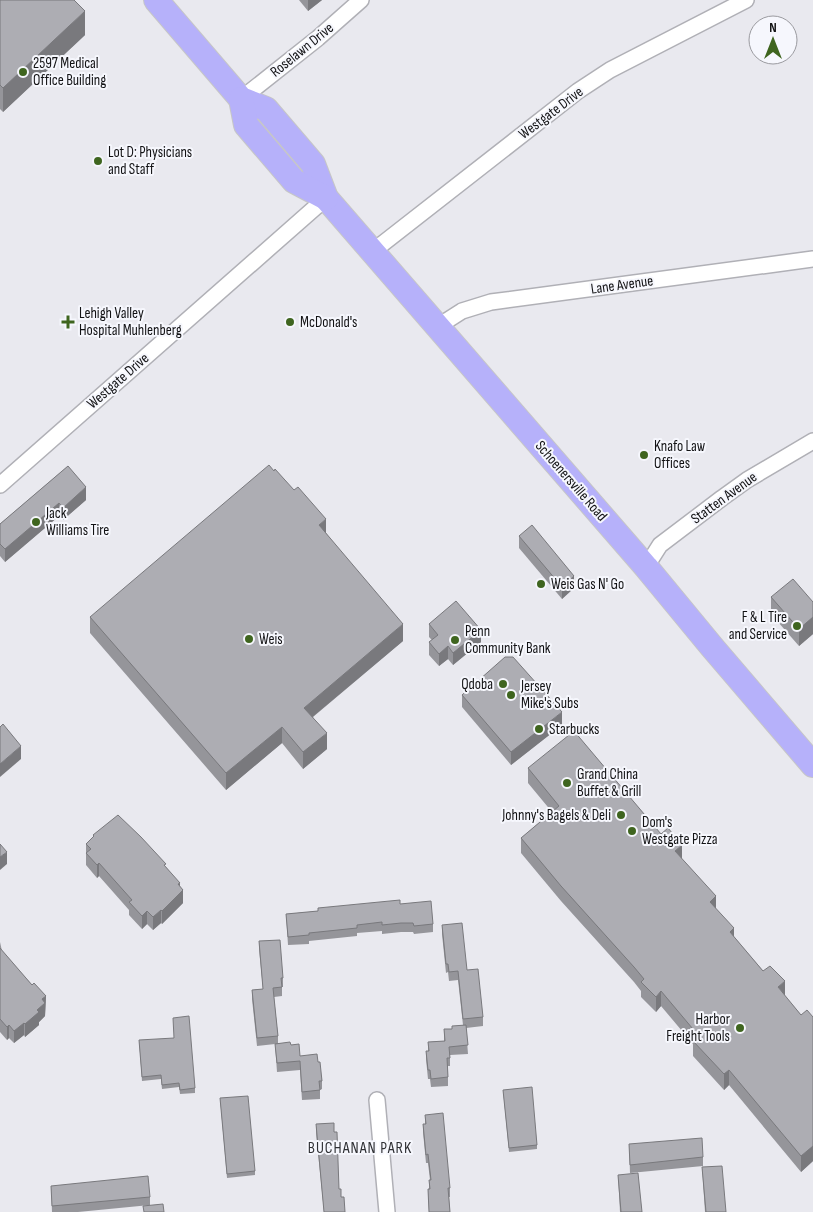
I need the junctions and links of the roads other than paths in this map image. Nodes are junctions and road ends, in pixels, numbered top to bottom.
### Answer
1 (156, 0) edge
2 (361, 0) edge
3 (738, 2) edge
4 (241, 99) junction
5 (326, 198) junction
6 (372, 252) junction
7 (813, 259) edge
8 (436, 327) junction
9 (813, 441) edge
10 (0, 485) edge
11 (646, 567) junction
12 (813, 765) edge
13 (377, 1100) dead end
14 (387, 1212) edge

1 - 4 main road, Schoenersville Road
2 - 4 street, Roselawn Drive
3 - 6 street, Westgate Drive
4 - 5 main road, Schoenersville Road
5 - 6 main road, Schoenersville Road
5 - 10 street, Westgate Drive
6 - 8 main road, Schoenersville Road
7 - 8 street, Lane Avenue
8 - 11 main road, Schoenersville Road
9 - 11 street, Statten Avenue
11 - 12 main road, Schoenersville Road
13 - 14 street

